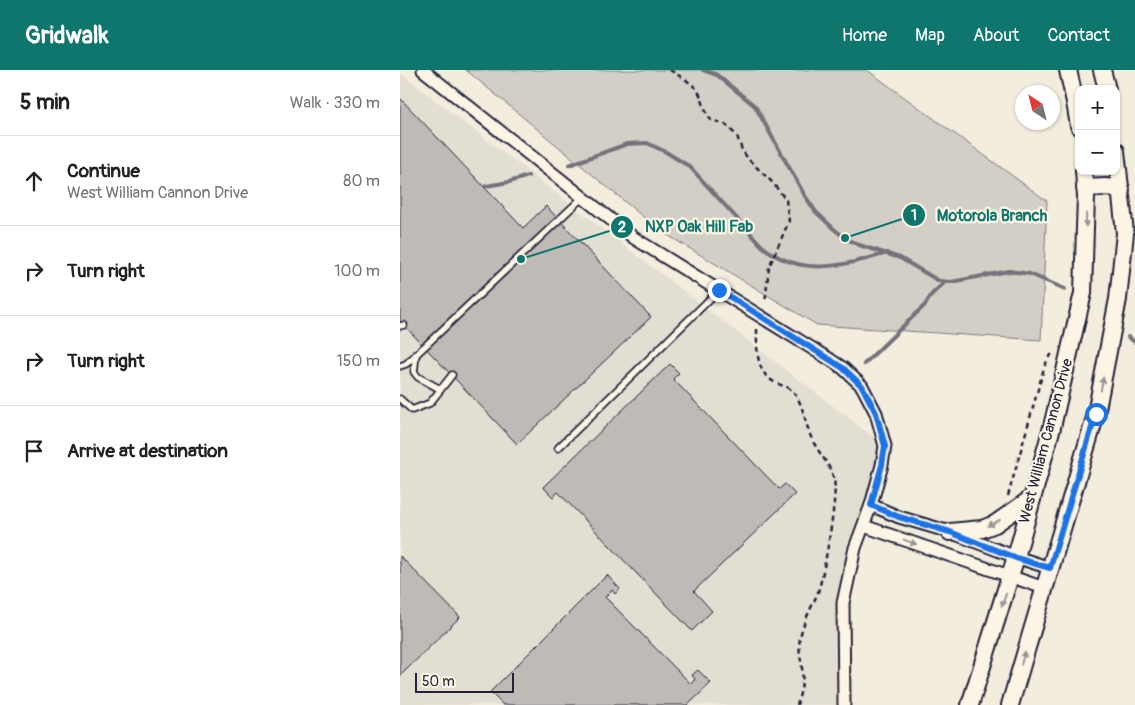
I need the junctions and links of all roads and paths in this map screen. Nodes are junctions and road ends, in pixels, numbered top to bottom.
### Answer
1 (423, 70) edge
2 (670, 70) edge
3 (1068, 70) edge
4 (1102, 70) edge
5 (1106, 85) edge
6 (1075, 102) edge
7 (1084, 175) edge
8 (1119, 175) edge
9 (1085, 188) junction
10 (1121, 189) junction
11 (583, 197) junction
12 (719, 290) junction
13 (765, 303) dead end
14 (757, 329) dead end
15 (1058, 346) dead end
16 (416, 354) junction
17 (403, 365) edge
18 (400, 371) edge
19 (452, 375) dead end
20 (440, 389) junction
21 (400, 399) edge
22 (558, 448) dead end
23 (1032, 498) junction
24 (1007, 500) dead end
25 (871, 505) junction
26 (864, 526) junction
27 (950, 532) junction
28 (1016, 558) junction
29 (1050, 568) junction
30 (1011, 577) junction
31 (1044, 588) junction
32 (797, 705) edge
33 (844, 705) edge
34 (970, 705) edge
35 (1010, 705) edge

1 - 11 street
2 - 13 path
3 - 6 main road
4 - 5 main road
7 - 9 main road, West William Cannon Drive
8 - 10 main road
9 - 10 main road
9 -> 23 main road, West William Cannon Drive
29 -> 10 main road
11 - 12 street
11 - 16 lane
12 - 22 lane
12 - 25 street
14 - 32 path
15 - 24 path
16 - 17 lane
16 - 20 lane
17 - 18 lane
19 - 20 lane
20 - 21 lane
23 -> 27 main road
23 - 28 main road, West William Cannon Drive
25 - 26 street
25 - 27 street
26 -> 30 street
26 - 33 street
27 - 28 street
28 - 29 street
28 - 30 main road, West William Cannon Drive
29 - 31 main road
30 - 31 street
30 -> 34 main road, West William Cannon Drive
35 -> 31 main road

